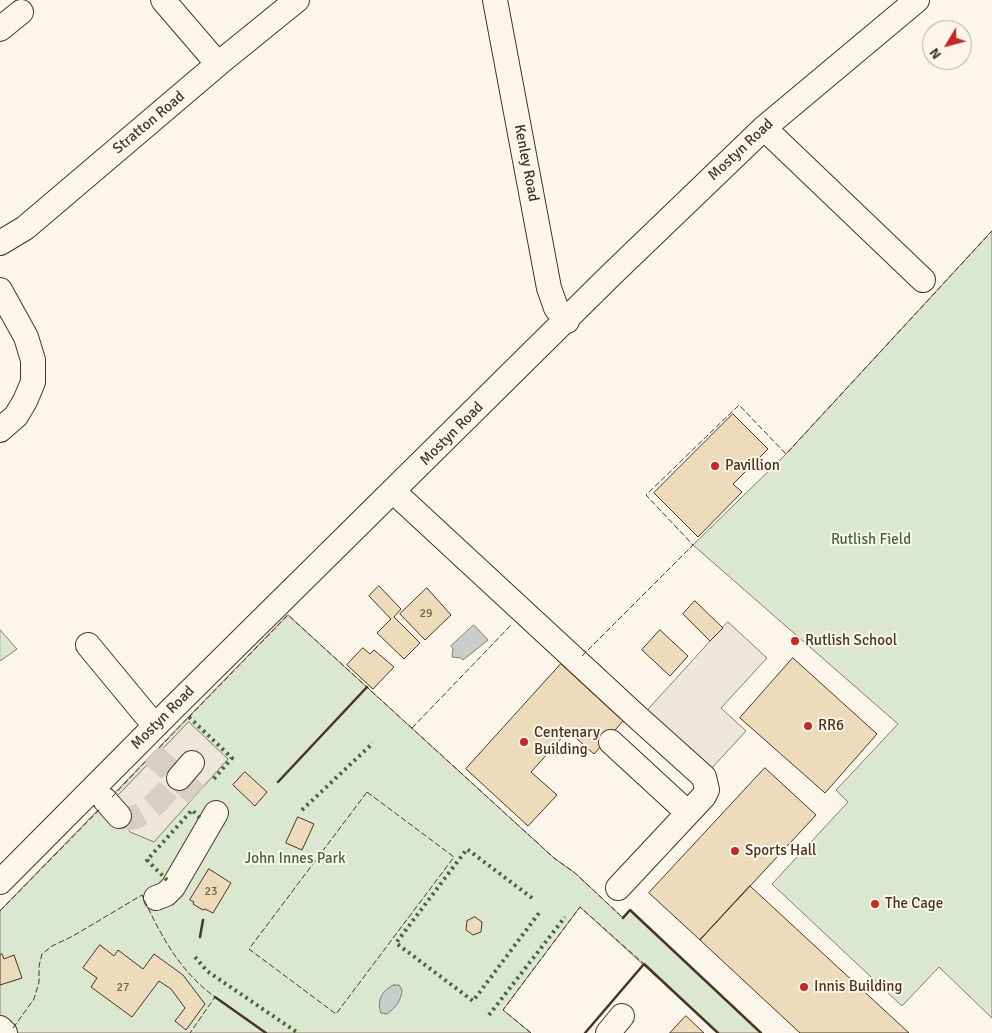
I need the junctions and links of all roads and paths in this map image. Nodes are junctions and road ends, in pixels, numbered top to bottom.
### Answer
1 (163, 0) edge
2 (296, 0) edge
3 (495, 0) edge
4 (917, 0) edge
5 (21, 12) dead end
6 (0, 29) edge
7 (218, 64) junction
8 (764, 128) junction
9 (0, 243) edge
10 (924, 280) dead end
11 (0, 290) edge
12 (567, 321) junction
13 (0, 430) edge
14 (394, 492) junction
15 (88, 645) dead end
16 (148, 741) junction
17 (611, 742) dead end
18 (214, 812) dead end
19 (688, 812) junction
20 (0, 882) edge
21 (618, 888) dead end
22 (156, 898) dead end
23 (0, 1028) edge
24 (5, 1033) edge

1 - 7 street
2 - 7 street, Stratton Road
3 - 12 street, Kenley Road
4 - 8 street, Mostyn Road
5 - 6 street
7 - 9 street, Stratton Road
8 - 10 street
8 - 12 street, Mostyn Road
11 - 13 street
12 - 14 street, Mostyn Road
14 - 16 street, Mostyn Road
14 - 19 street
15 - 16 street
16 - 20 street, Mostyn Road
17 - 19 street
18 - 22 street
19 - 21 street
23 - 24 street

